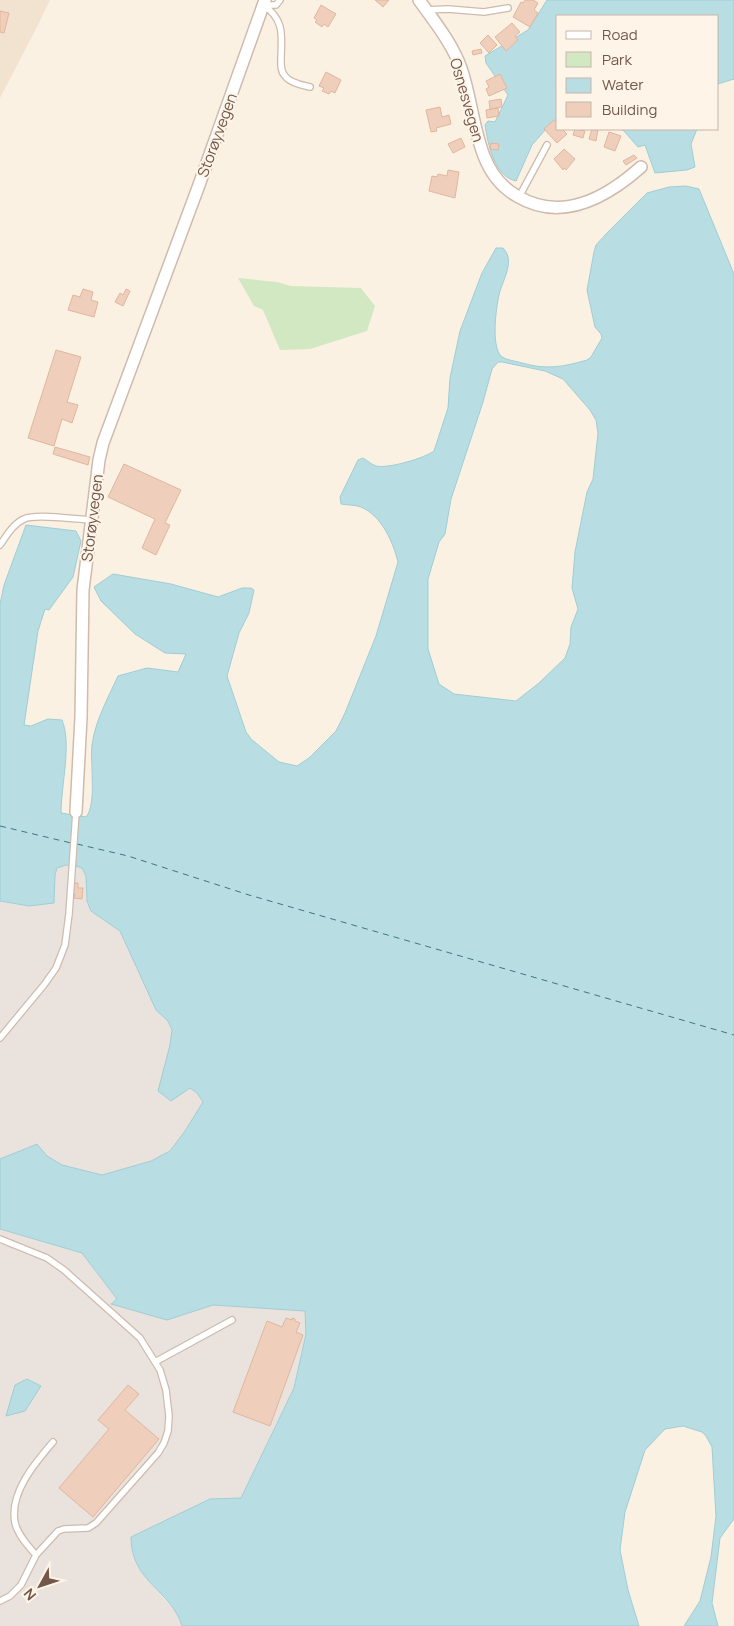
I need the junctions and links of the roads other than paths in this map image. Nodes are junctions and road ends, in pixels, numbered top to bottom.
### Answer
1 (280, 0) edge
2 (264, 2) edge
3 (422, 5) edge
4 (508, 8) dead end
5 (310, 87) dead end
6 (547, 144) dead end
7 (641, 167) dead end
8 (519, 197) junction
9 (92, 520) junction
10 (0, 545) edge
11 (76, 812) joint
12 (0, 1038) edge
13 (0, 1239) edge
14 (232, 1320) dead end
15 (156, 1362) junction
16 (54, 1442) dead end
17 (36, 1555) junction
18 (0, 1601) edge

1 - 2 lane
2 - 5 lane
2 - 9 street, Storøyvegen
3 - 4 lane
3 - 8 street, Osnesvegen
6 - 8 lane
7 - 8 street, Osnesvegen
9 - 10 lane
9 - 11 street, Storøyvegen
11 - 12 lane, Storøyvegen
13 - 15 lane
14 - 15 lane
15 - 17 lane
16 - 17 lane
17 - 18 lane

